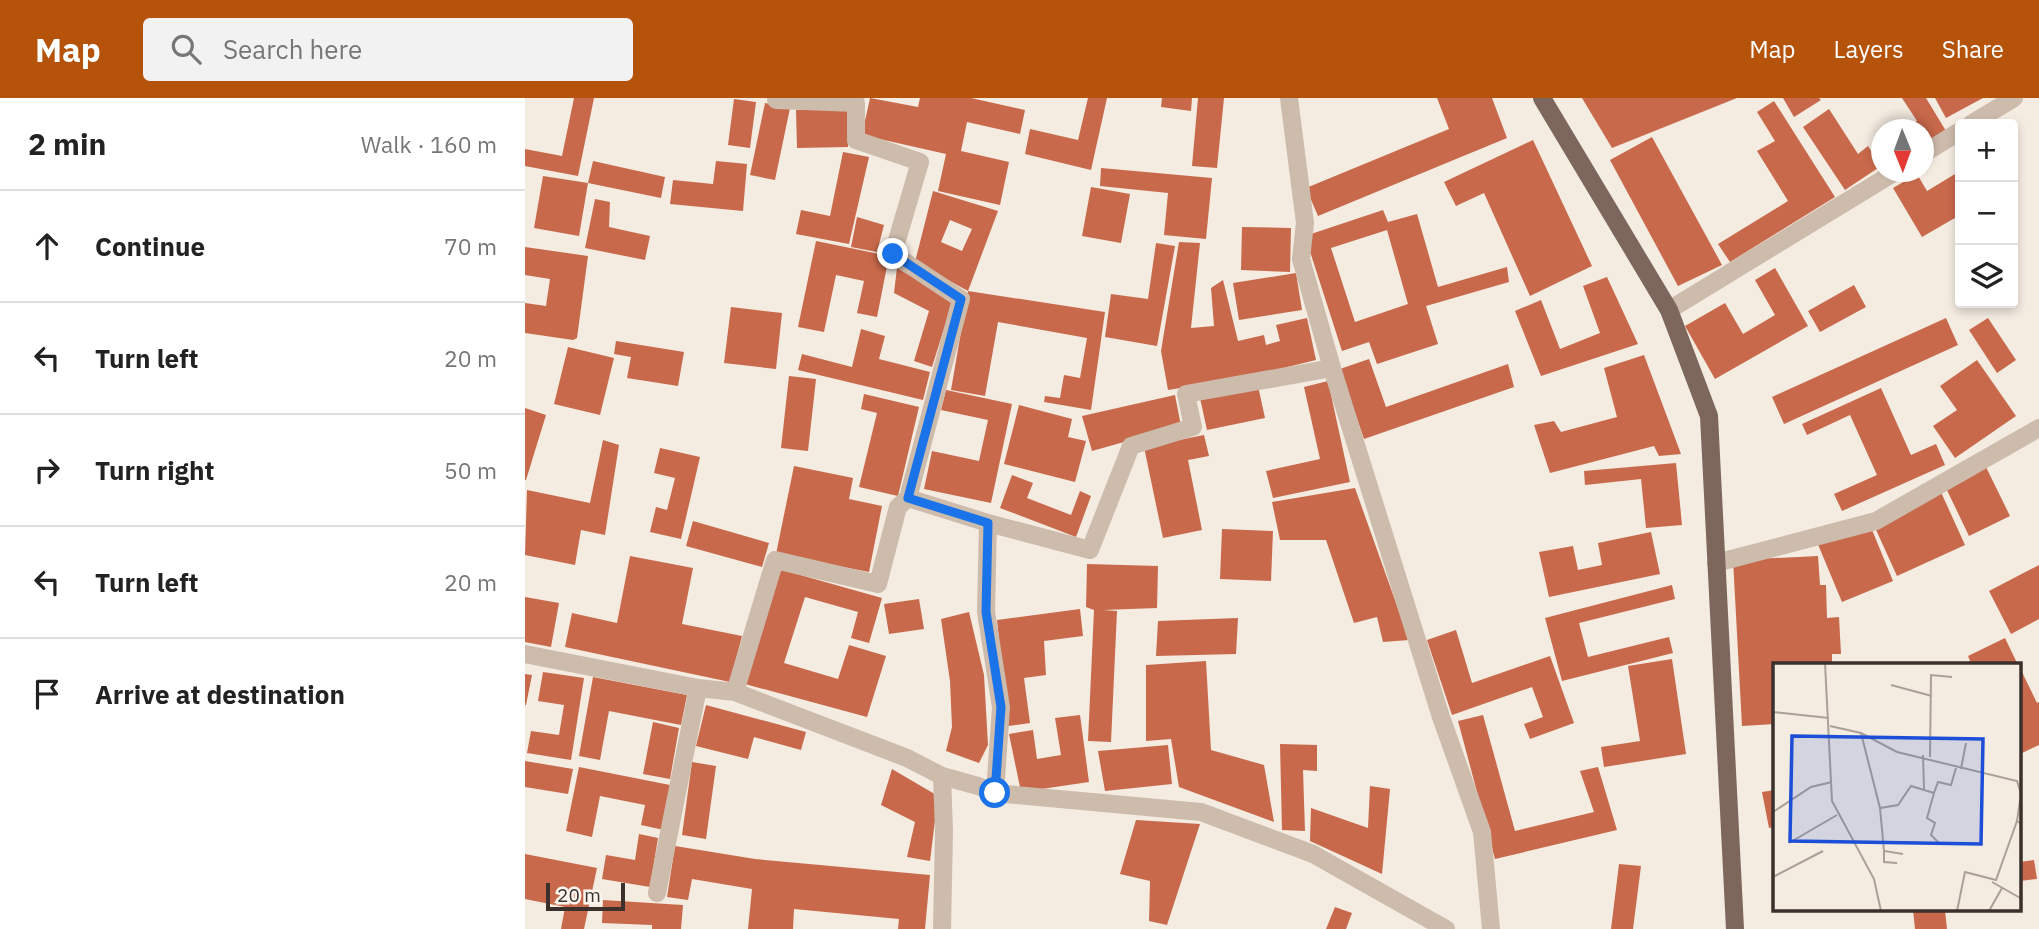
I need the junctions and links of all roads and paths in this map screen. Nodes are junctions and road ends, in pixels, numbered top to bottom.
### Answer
1 (1289, 98) edge
2 (1542, 98) edge
3 (2014, 98) edge
4 (776, 100) dead end
5 (1979, 119) edge
6 (1955, 134) edge
7 (1934, 147) edge
8 (1879, 182) edge
9 (1669, 310) junction
10 (1332, 368) junction
11 (2039, 428) edge
12 (908, 498) junction
13 (988, 523) junction
14 (1716, 563) junction
15 (525, 654) edge
16 (698, 688) junction
17 (735, 692) junction
18 (942, 776) junction
19 (995, 793) junction
20 (657, 893) dead end
21 (942, 929) edge
22 (1446, 929) edge
23 (1490, 929) edge
24 (1735, 929) edge

1 - 10 street
2 - 9 main road
3 - 5 street
4 - 12 street
6 - 7 street
8 - 9 street
9 - 14 main road
10 - 13 street
10 - 23 street
11 - 14 street
12 - 13 street
12 - 17 street
13 - 19 street
14 - 24 main road
15 - 16 street
16 - 17 street
16 - 20 street
17 - 18 street
18 - 19 street
18 - 21 street
19 - 22 street

